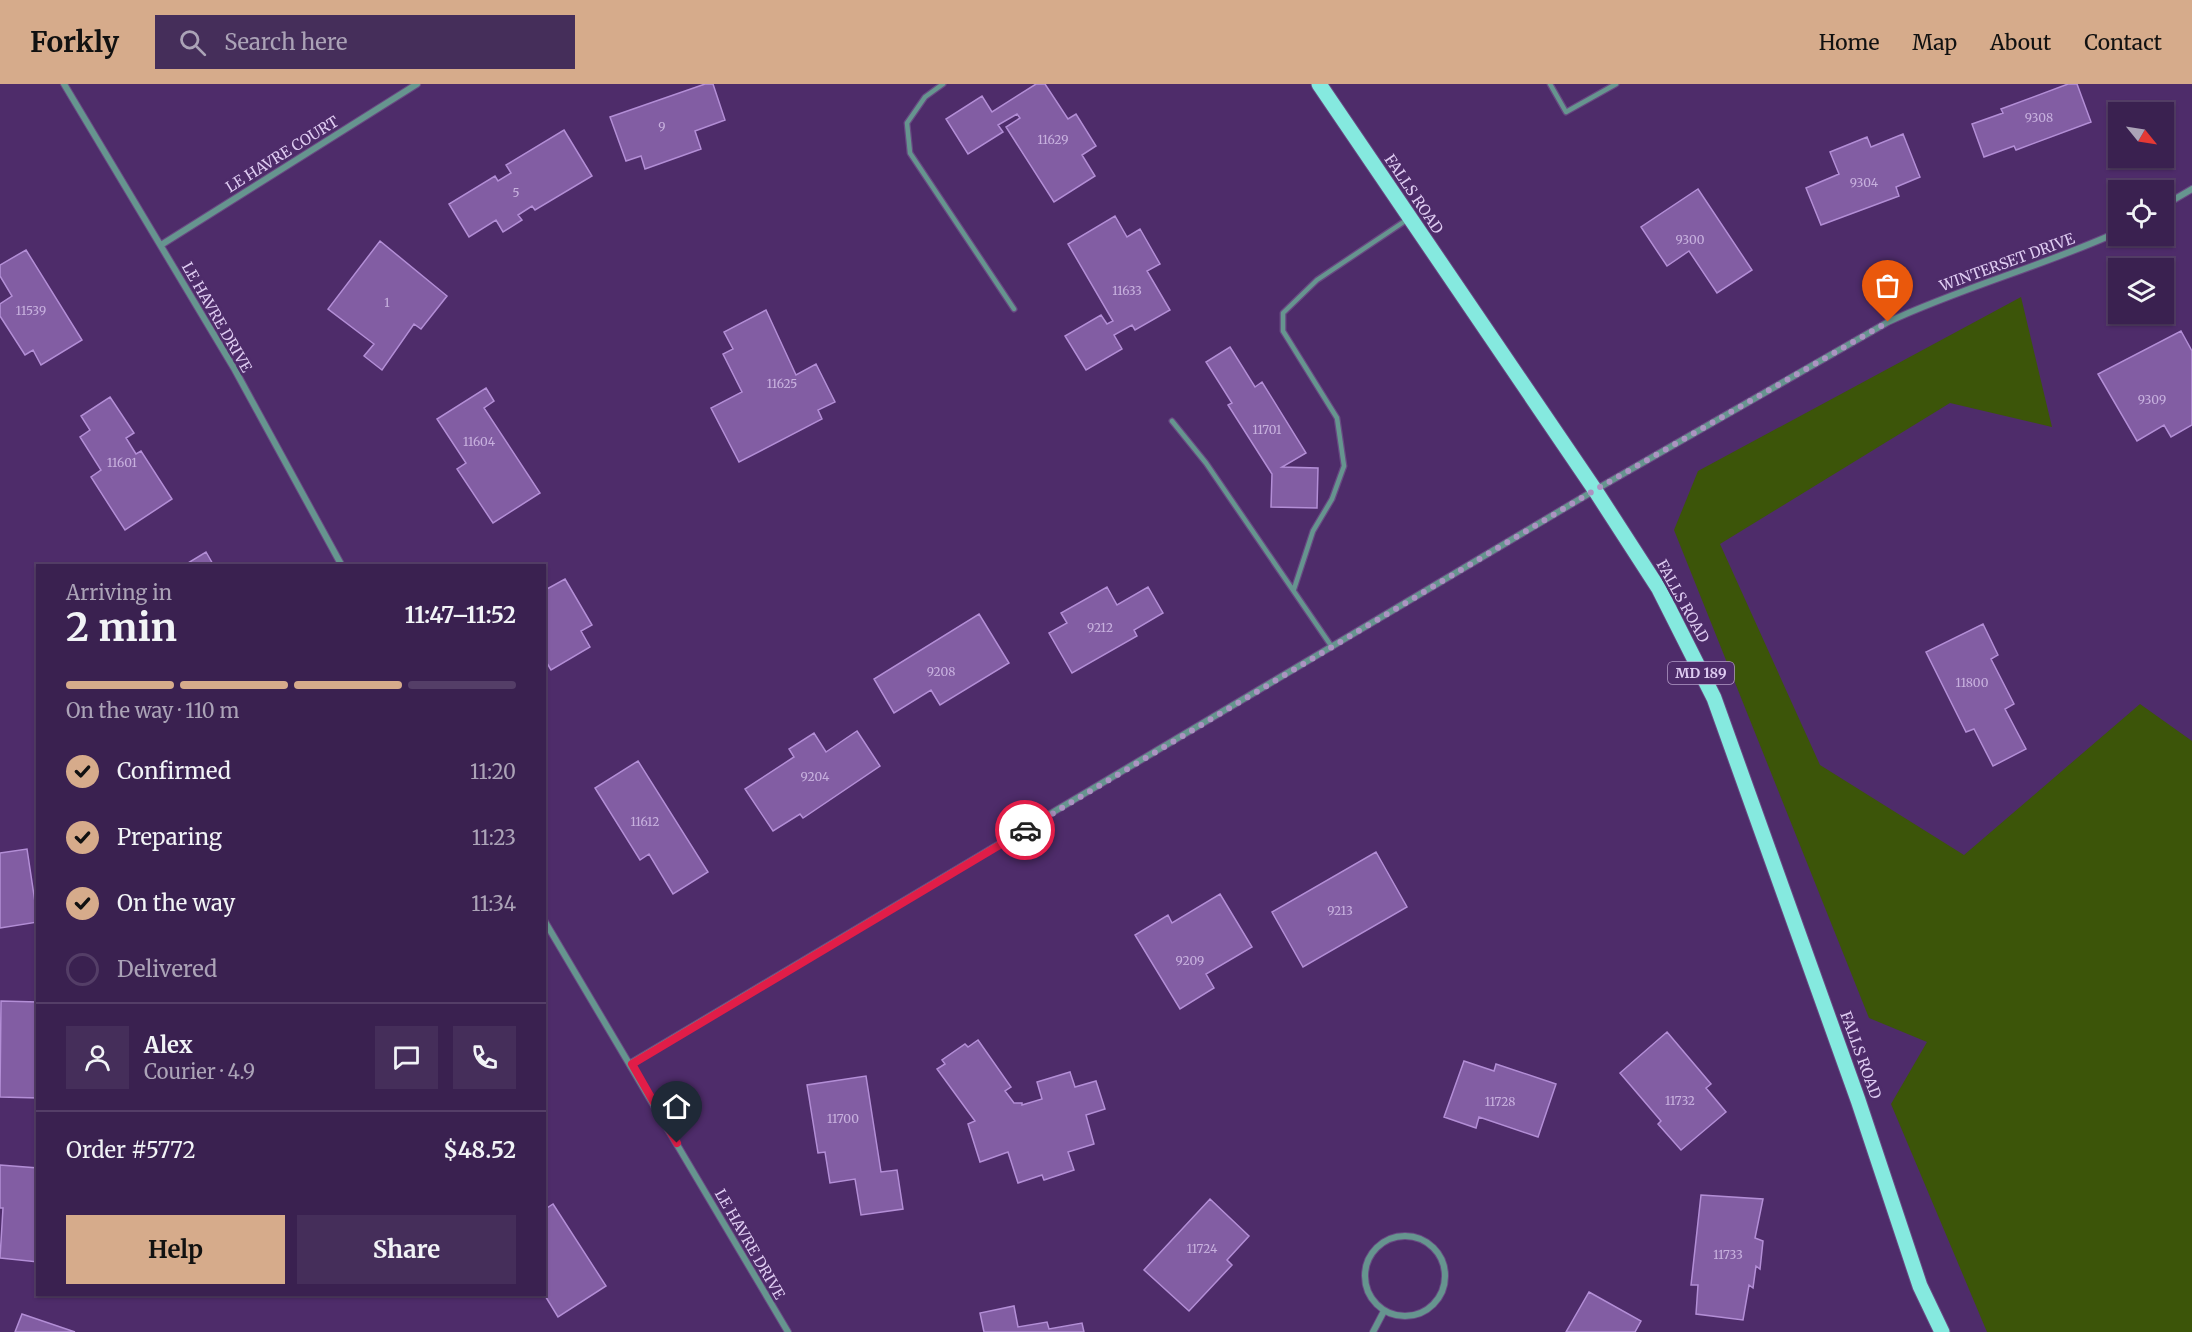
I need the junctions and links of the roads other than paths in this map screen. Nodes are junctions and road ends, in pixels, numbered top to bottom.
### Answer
1 (64, 84) edge
2 (417, 84) edge
3 (943, 84) edge
4 (1319, 84) edge
5 (1550, 84) edge
6 (1616, 84) edge
7 (2192, 189) edge
8 (2174, 200) edge
9 (1409, 219) junction
10 (2108, 236) edge
11 (161, 245) junction
12 (1014, 309) dead end
13 (1172, 421) dead end
14 (1595, 490) junction
15 (341, 564) edge
16 (1294, 590) junction
17 (1332, 647) junction
18 (546, 923) edge
19 (632, 1064) junction
20 (1384, 1311) junction
21 (788, 1332) edge
22 (1373, 1332) edge
23 (1942, 1332) edge

1 - 11 street, LE HAVRE DRIVE
2 - 11 street, LE HAVRE COURT
3 - 12 lane
4 - 9 main road, FALLS ROAD / MD 189
5 - 6 lane
7 - 8 street
9 - 14 main road, FALLS ROAD / MD 189
9 - 16 lane
10 - 14 street, WINTERSET DRIVE
11 - 15 street, LE HAVRE DRIVE
13 - 16 lane
14 - 17 street, WINTERSET DRIVE
14 - 23 main road, FALLS ROAD / MD 189
16 - 17 lane
17 - 19 street, WINTERSET DRIVE
18 - 19 street, LE HAVRE DRIVE
19 - 21 street, LE HAVRE DRIVE
20 - 20 street
20 - 22 street

